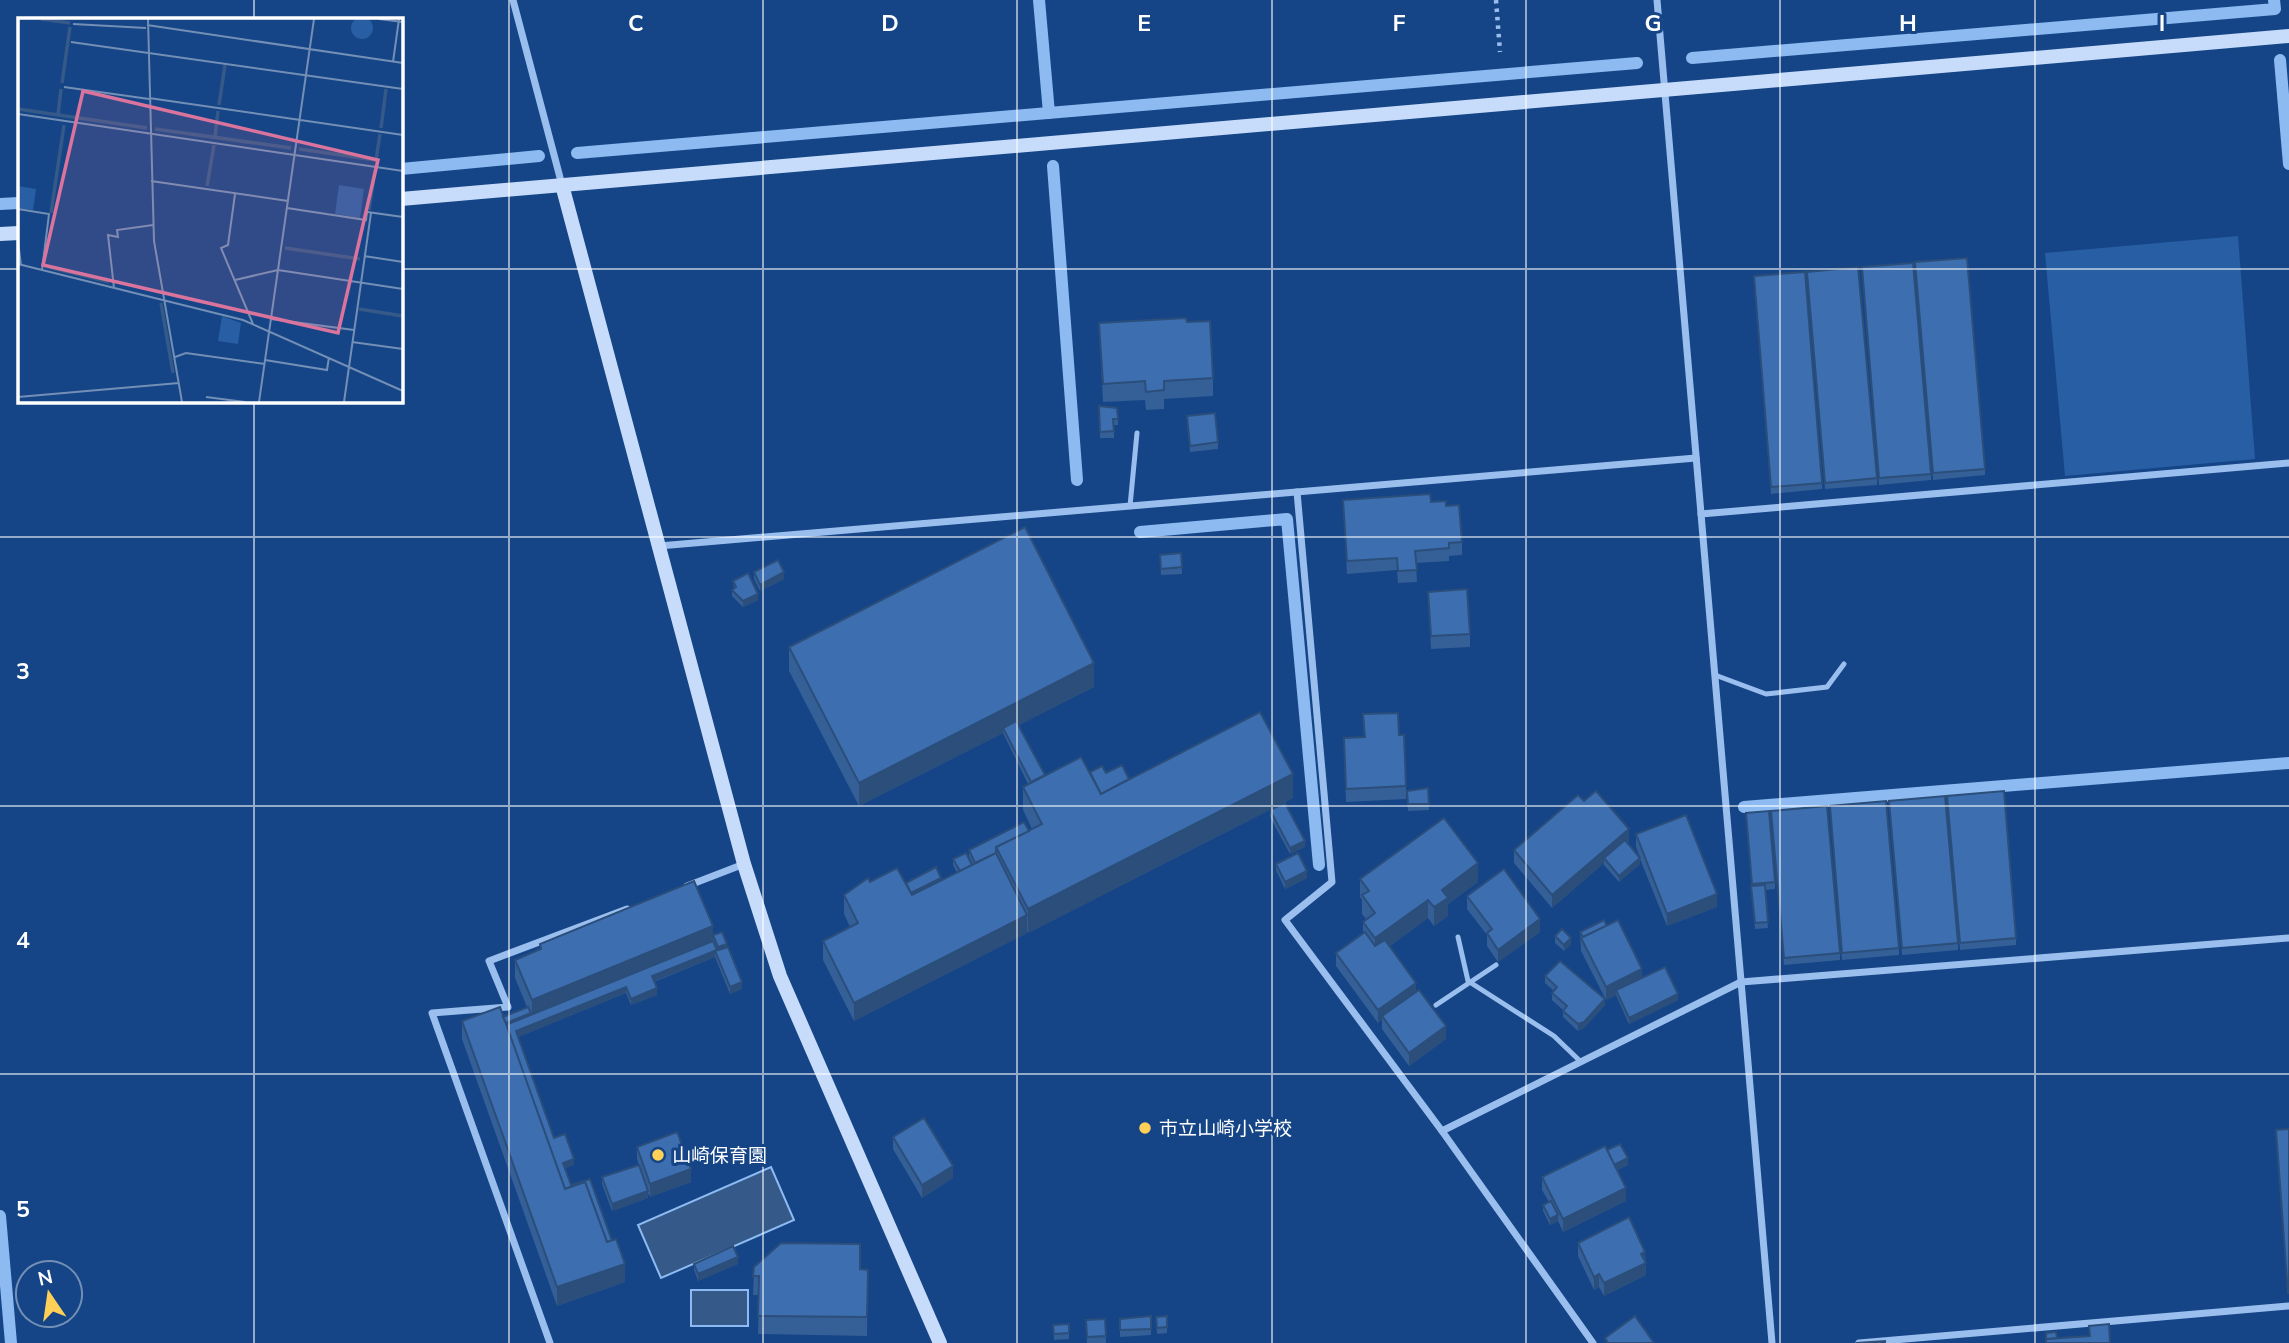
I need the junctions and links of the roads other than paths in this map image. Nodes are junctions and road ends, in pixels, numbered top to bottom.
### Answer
1 (513, 0) edge
2 (1657, 0) edge
3 (2289, 36) edge
4 (1665, 90) junction
5 (562, 185) junction
6 (402, 199) edge
7 (18, 233) edge
8 (0, 234) edge
9 (1137, 433) dead end
10 (1696, 458) junction
11 (2289, 463) edge
12 (1297, 492) junction
13 (1130, 506) junction
14 (1701, 514) junction
15 (659, 545) junction
16 (1844, 664) dead end
17 (1715, 675) junction
18 (744, 864) junction
19 (680, 888) edge
20 (642, 903) edge
21 (1458, 937) dead end
22 (2289, 939) edge
23 (1496, 965) edge
24 (1468, 981) junction
25 (1741, 982) junction
26 (1436, 1005) dead end
27 (1581, 1062) junction
28 (1442, 1131) junction
29 (2289, 1306) edge
30 (550, 1343) edge
31 (940, 1343) edge
32 (1593, 1343) edge
33 (1772, 1343) edge
34 (1859, 1343) edge

1 - 5 street
2 - 4 street
3 - 4 street
4 - 5 street
4 - 10 street
5 - 6 street
5 - 15 street
7 - 8 street
9 - 13 lane
10 - 12 street
10 - 14 street
11 - 14 street
12 - 13 street
12 - 28 street
13 - 15 street
14 - 17 street
15 - 18 street
16 - 17 lane
17 - 25 street
18 - 19 street
18 - 31 street
20 - 30 street
21 - 24 lane
22 - 25 street
23 - 24 lane
24 - 26 lane
24 - 27 lane
25 - 27 street
25 - 33 street
27 - 28 street
28 - 32 street
29 - 34 street

